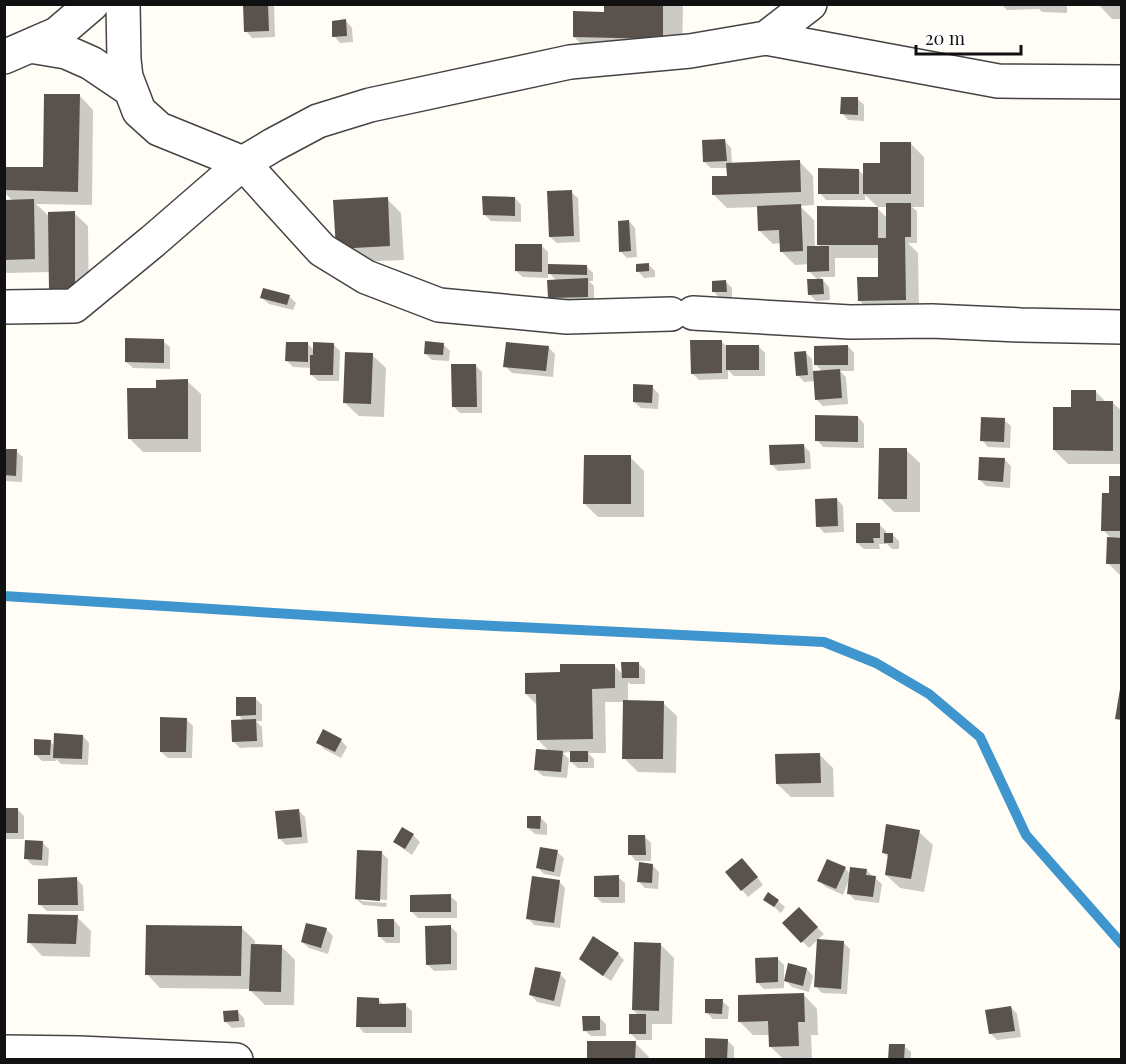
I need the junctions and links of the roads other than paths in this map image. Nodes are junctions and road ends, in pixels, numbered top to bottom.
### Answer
1 (92, 4) edge
2 (123, 4) edge
3 (810, 4) edge
4 (766, 38) junction
5 (17, 52) edge
6 (1122, 82) edge
7 (131, 90) junction
8 (243, 163) junction
9 (4, 307) edge
10 (1122, 327) edge
11 (4, 1052) edge
12 (148, 1058) edge
13 (236, 1059) edge

1 - 5 street
2 - 7 street
3 - 4 street
4 - 6 street
4 - 8 street
5 - 7 street
7 - 8 street
8 - 9 street
8 - 10 street
11 - 12 street
12 - 13 street

